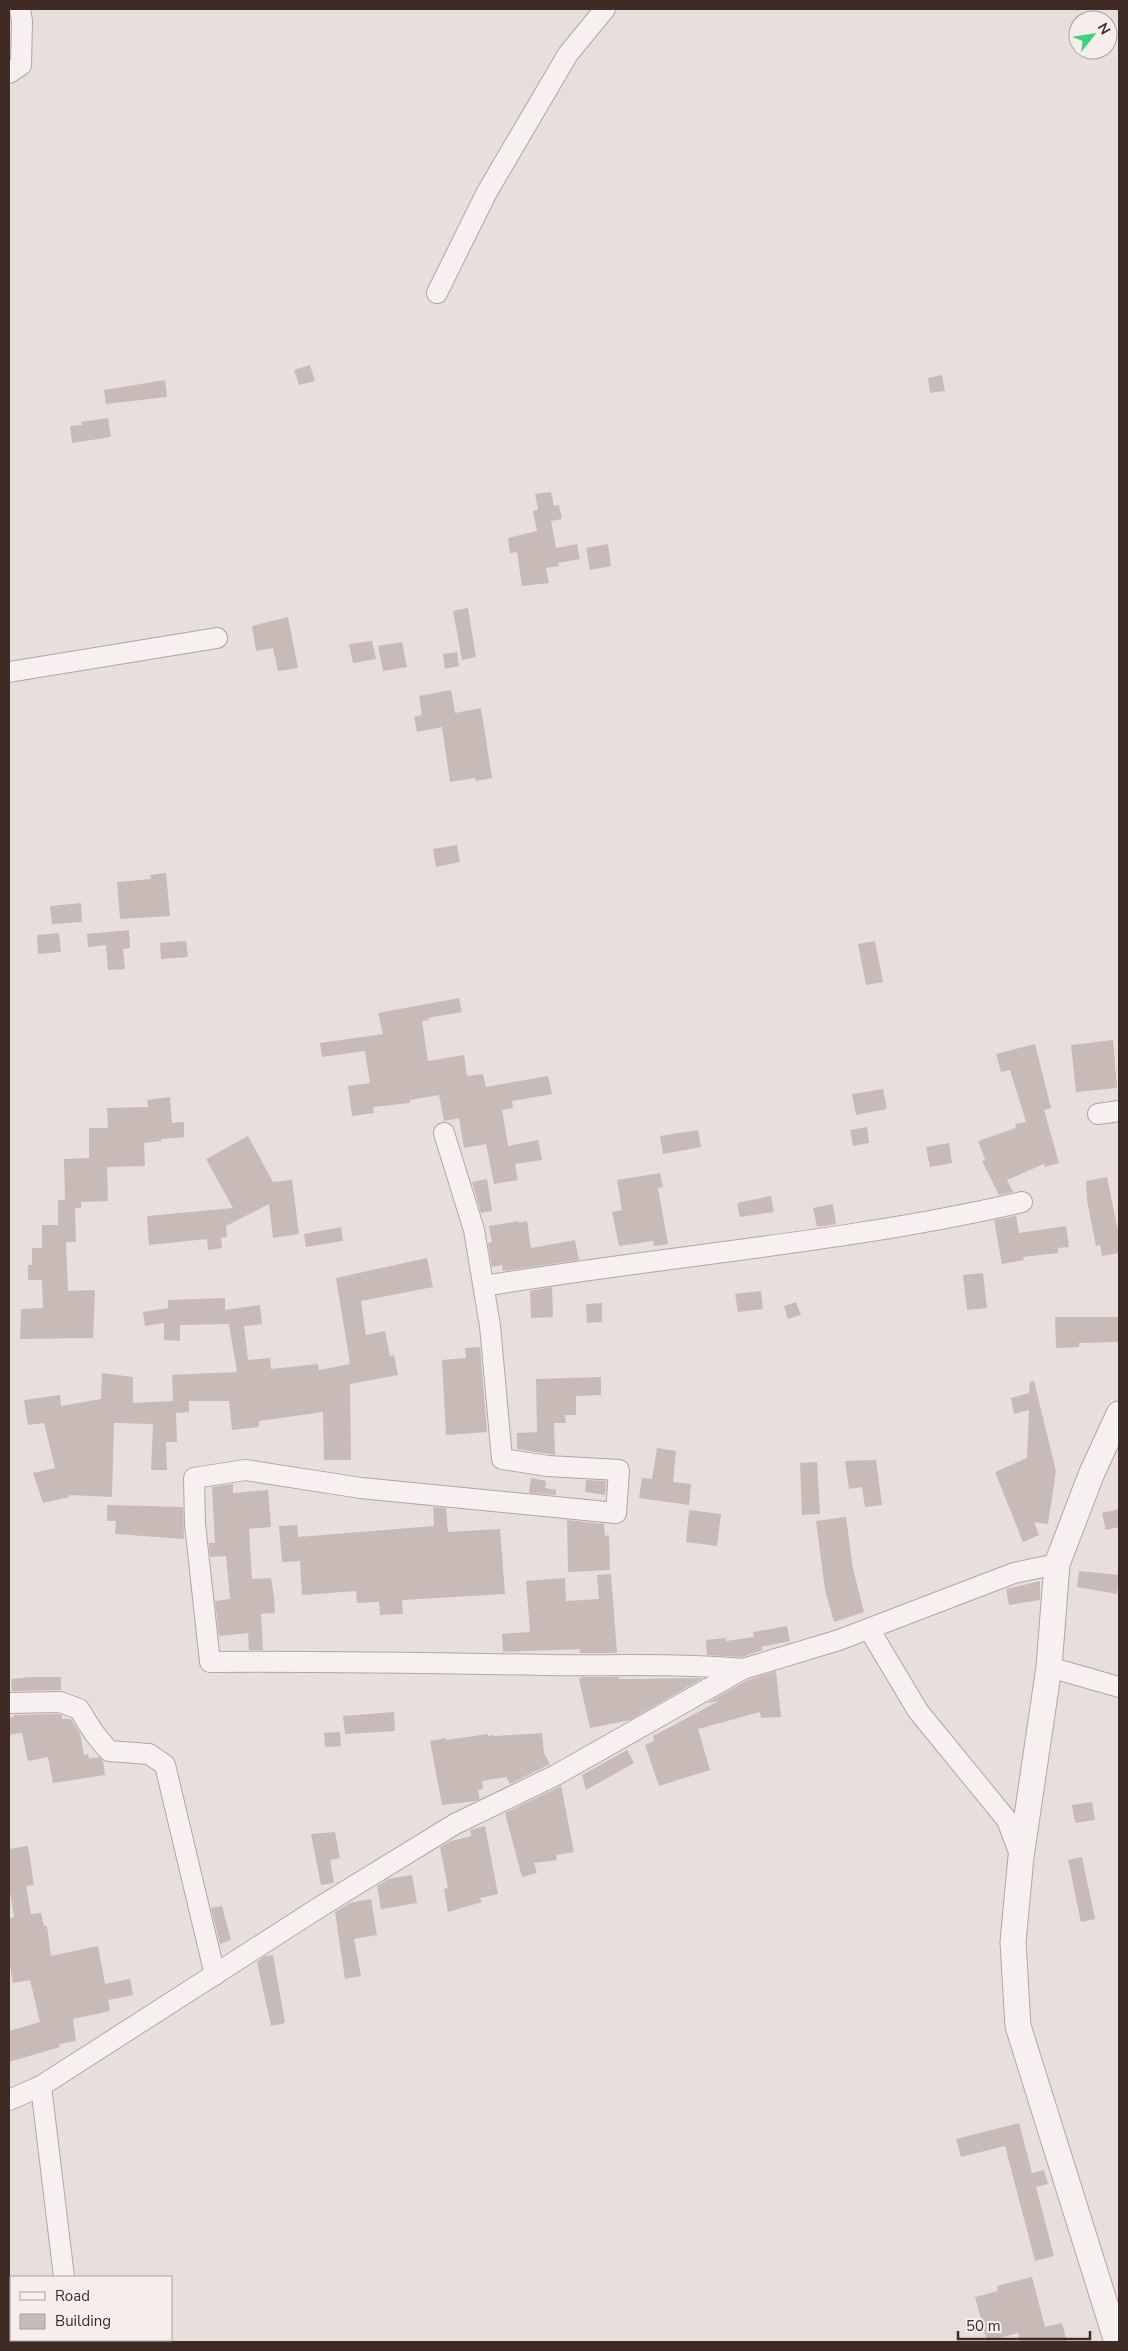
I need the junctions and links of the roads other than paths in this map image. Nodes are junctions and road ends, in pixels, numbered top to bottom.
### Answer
1 (20, 9) edge
2 (605, 9) edge
3 (9, 73) edge
4 (437, 293) dead end
5 (217, 638) dead end
6 (9, 672) edge
7 (1119, 1111) edge
8 (1098, 1114) dead end
9 (444, 1134) dead end
10 (1022, 1202) dead end
11 (484, 1286) junction
12 (1119, 1414) edge
13 (1057, 1564) junction
14 (869, 1629) junction
15 (1049, 1667) junction
16 (743, 1669) junction
17 (1119, 1687) edge
18 (9, 1704) edge
19 (1021, 1857) junction
20 (215, 1975) junction
21 (42, 2086) junction
22 (9, 2100) edge
23 (64, 2276) edge
24 (1117, 2342) edge

1 - 3 street
2 - 4 street
5 - 6 street
7 - 8 street
9 - 11 street
10 - 11 street
11 - 16 street
12 - 13 street
13 - 14 street
13 - 15 street
14 - 16 street
14 - 19 street
15 - 17 street
15 - 19 street
16 - 20 street
18 - 20 street
19 - 24 street
20 - 21 street
21 - 22 street
21 - 23 street

